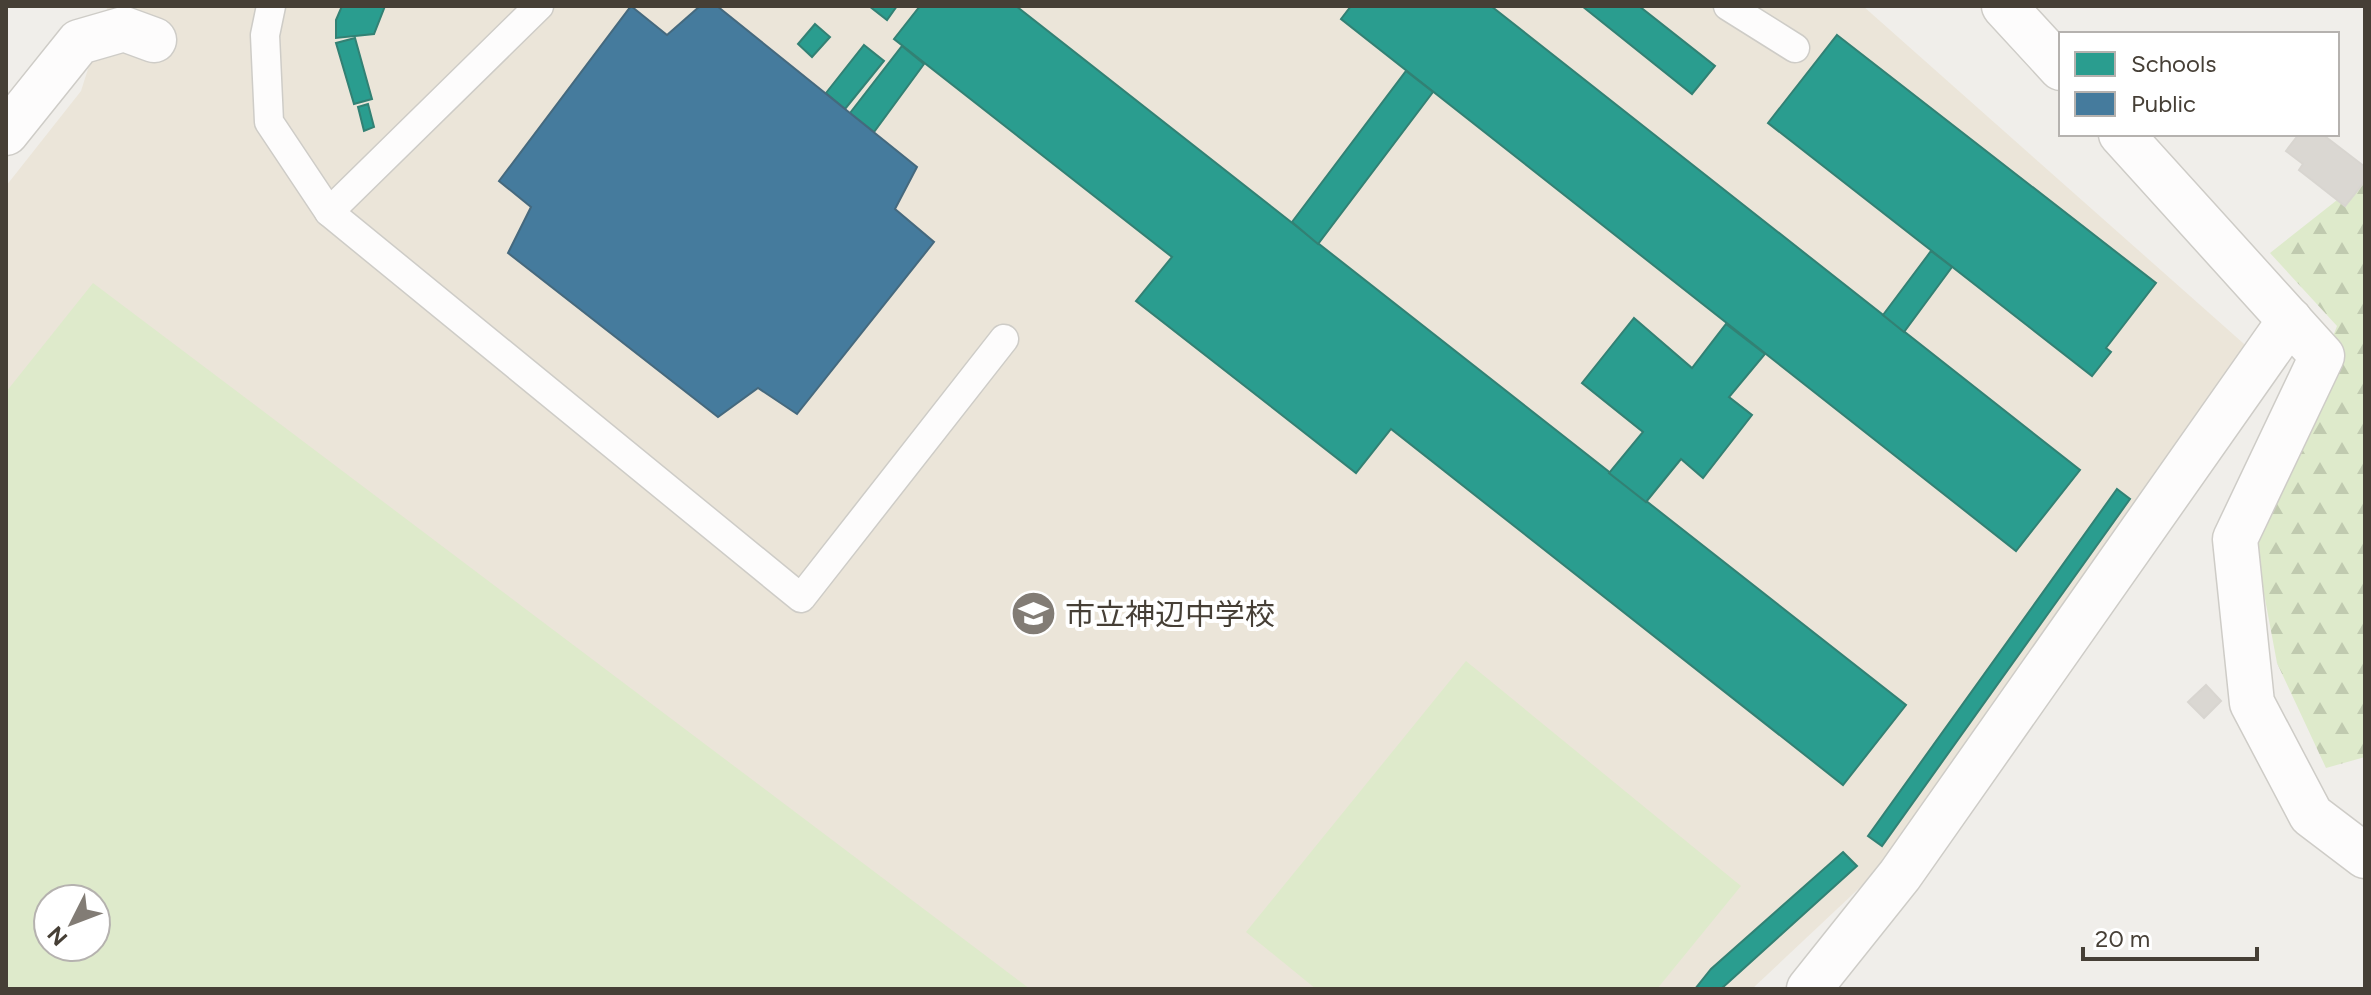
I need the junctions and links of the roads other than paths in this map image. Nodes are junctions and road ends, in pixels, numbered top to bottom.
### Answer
1 (271, 6) edge
2 (539, 6) edge
3 (1728, 6) edge
4 (2004, 6) edge
5 (154, 40) dead end
6 (1795, 48) dead end
7 (2059, 66) edge
8 (6, 133) edge
9 (2123, 136) edge
10 (329, 212) junction
11 (2290, 320) junction
12 (1004, 339) dead end
13 (2365, 856) edge
14 (1809, 989) edge

1 - 10 lane
2 - 10 lane
3 - 6 lane
4 - 7 street
5 - 8 street
9 - 11 street
10 - 12 lane
11 - 13 street
11 - 14 street

